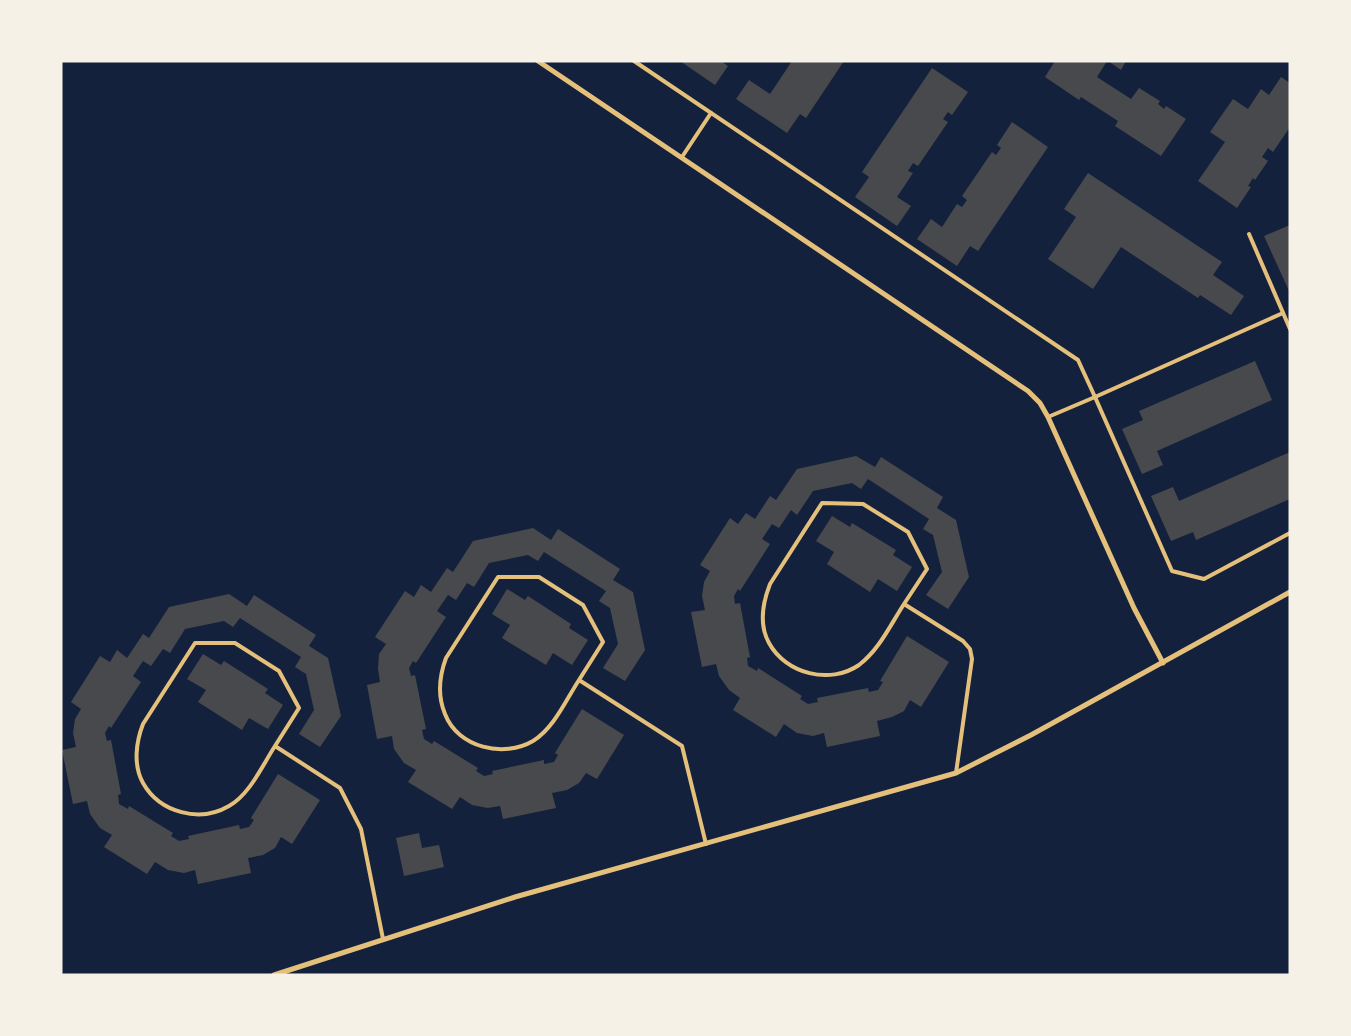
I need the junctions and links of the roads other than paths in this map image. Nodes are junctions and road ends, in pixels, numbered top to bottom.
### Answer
1 (538, 61) edge
2 (634, 61) edge
3 (711, 113) junction
4 (682, 158) junction
5 (1249, 234) dead end
6 (1282, 313) junction
7 (1290, 329) edge
8 (1095, 396) junction
9 (1048, 417) junction
10 (1290, 533) edge
11 (1290, 592) edge
12 (904, 604) junction
13 (1163, 663) junction
14 (579, 680) junction
15 (275, 746) junction
16 (956, 773) junction
17 (706, 844) junction
18 (383, 939) junction
19 (274, 975) edge

1 - 4 street
2 - 3 lane
3 - 4 lane
3 - 8 lane
4 - 9 street
5 - 6 lane
6 - 7 lane
6 - 8 lane
8 - 9 lane
8 - 10 lane
9 - 13 street
11 - 13 street
12 - 12 lane
12 - 16 lane
13 - 16 street
14 - 14 lane
14 - 17 lane
15 - 15 lane
15 - 18 lane
16 - 17 street
17 - 18 street
18 - 19 street

